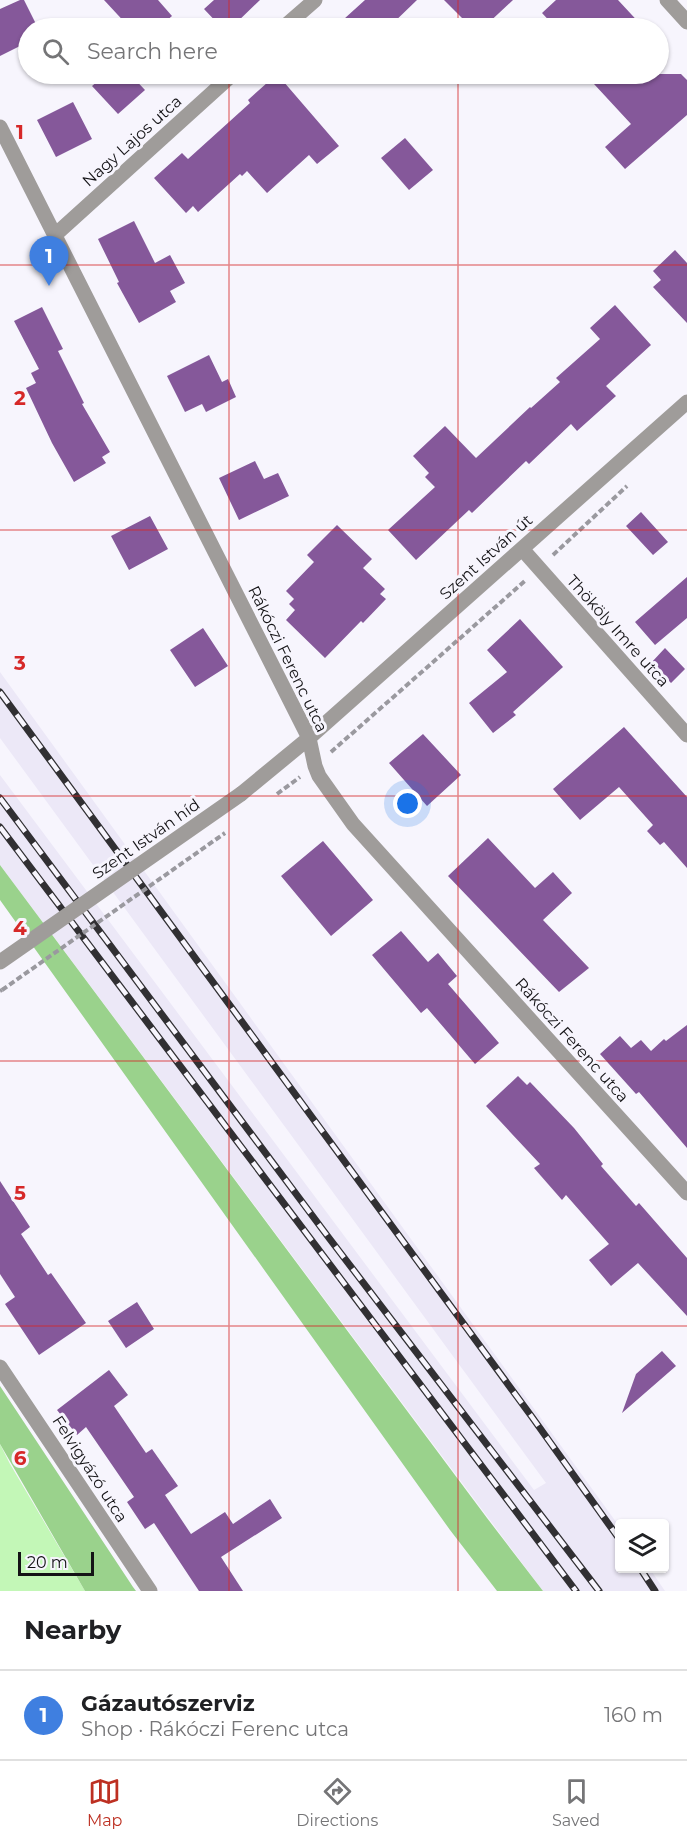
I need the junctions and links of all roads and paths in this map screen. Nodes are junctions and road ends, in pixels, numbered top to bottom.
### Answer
1 (315, 0) edge
2 (667, 0) edge
3 (294, 18) edge
4 (687, 22) edge
5 (222, 84) edge
6 (0, 127) edge
7 (55, 235) junction
8 (687, 402) edge
9 (635, 478) dead end
10 (523, 550) junction
11 (539, 568) junction
12 (687, 735) edge
13 (309, 738) junction
14 (315, 766) junction
15 (268, 800) dead end
16 (231, 829) dead end
17 (0, 962) edge
18 (1, 990) edge
19 (687, 1193) edge
20 (0, 1367) edge
21 (150, 1591) edge

1 - 3 street
2 - 4 street
5 - 7 street, Nagy Lajos utca
6 - 7 street, Rákóczi Ferenc utca
7 - 13 street, Rákóczi Ferenc utca
8 - 10 street, Szent István út
9 - 11 path
10 - 11 street, Thököly Imre utca
10 - 13 street, Szent István út
11 - 12 street, Thököly Imre utca
11 - 14 path
13 - 14 street, Rákóczi Ferenc utca
13 - 17 street, Szent István híd, bridge
14 - 15 path
14 - 19 street, Rákóczi Ferenc utca
16 - 18 path, bridge
20 - 21 street, Felvigyázó utca

